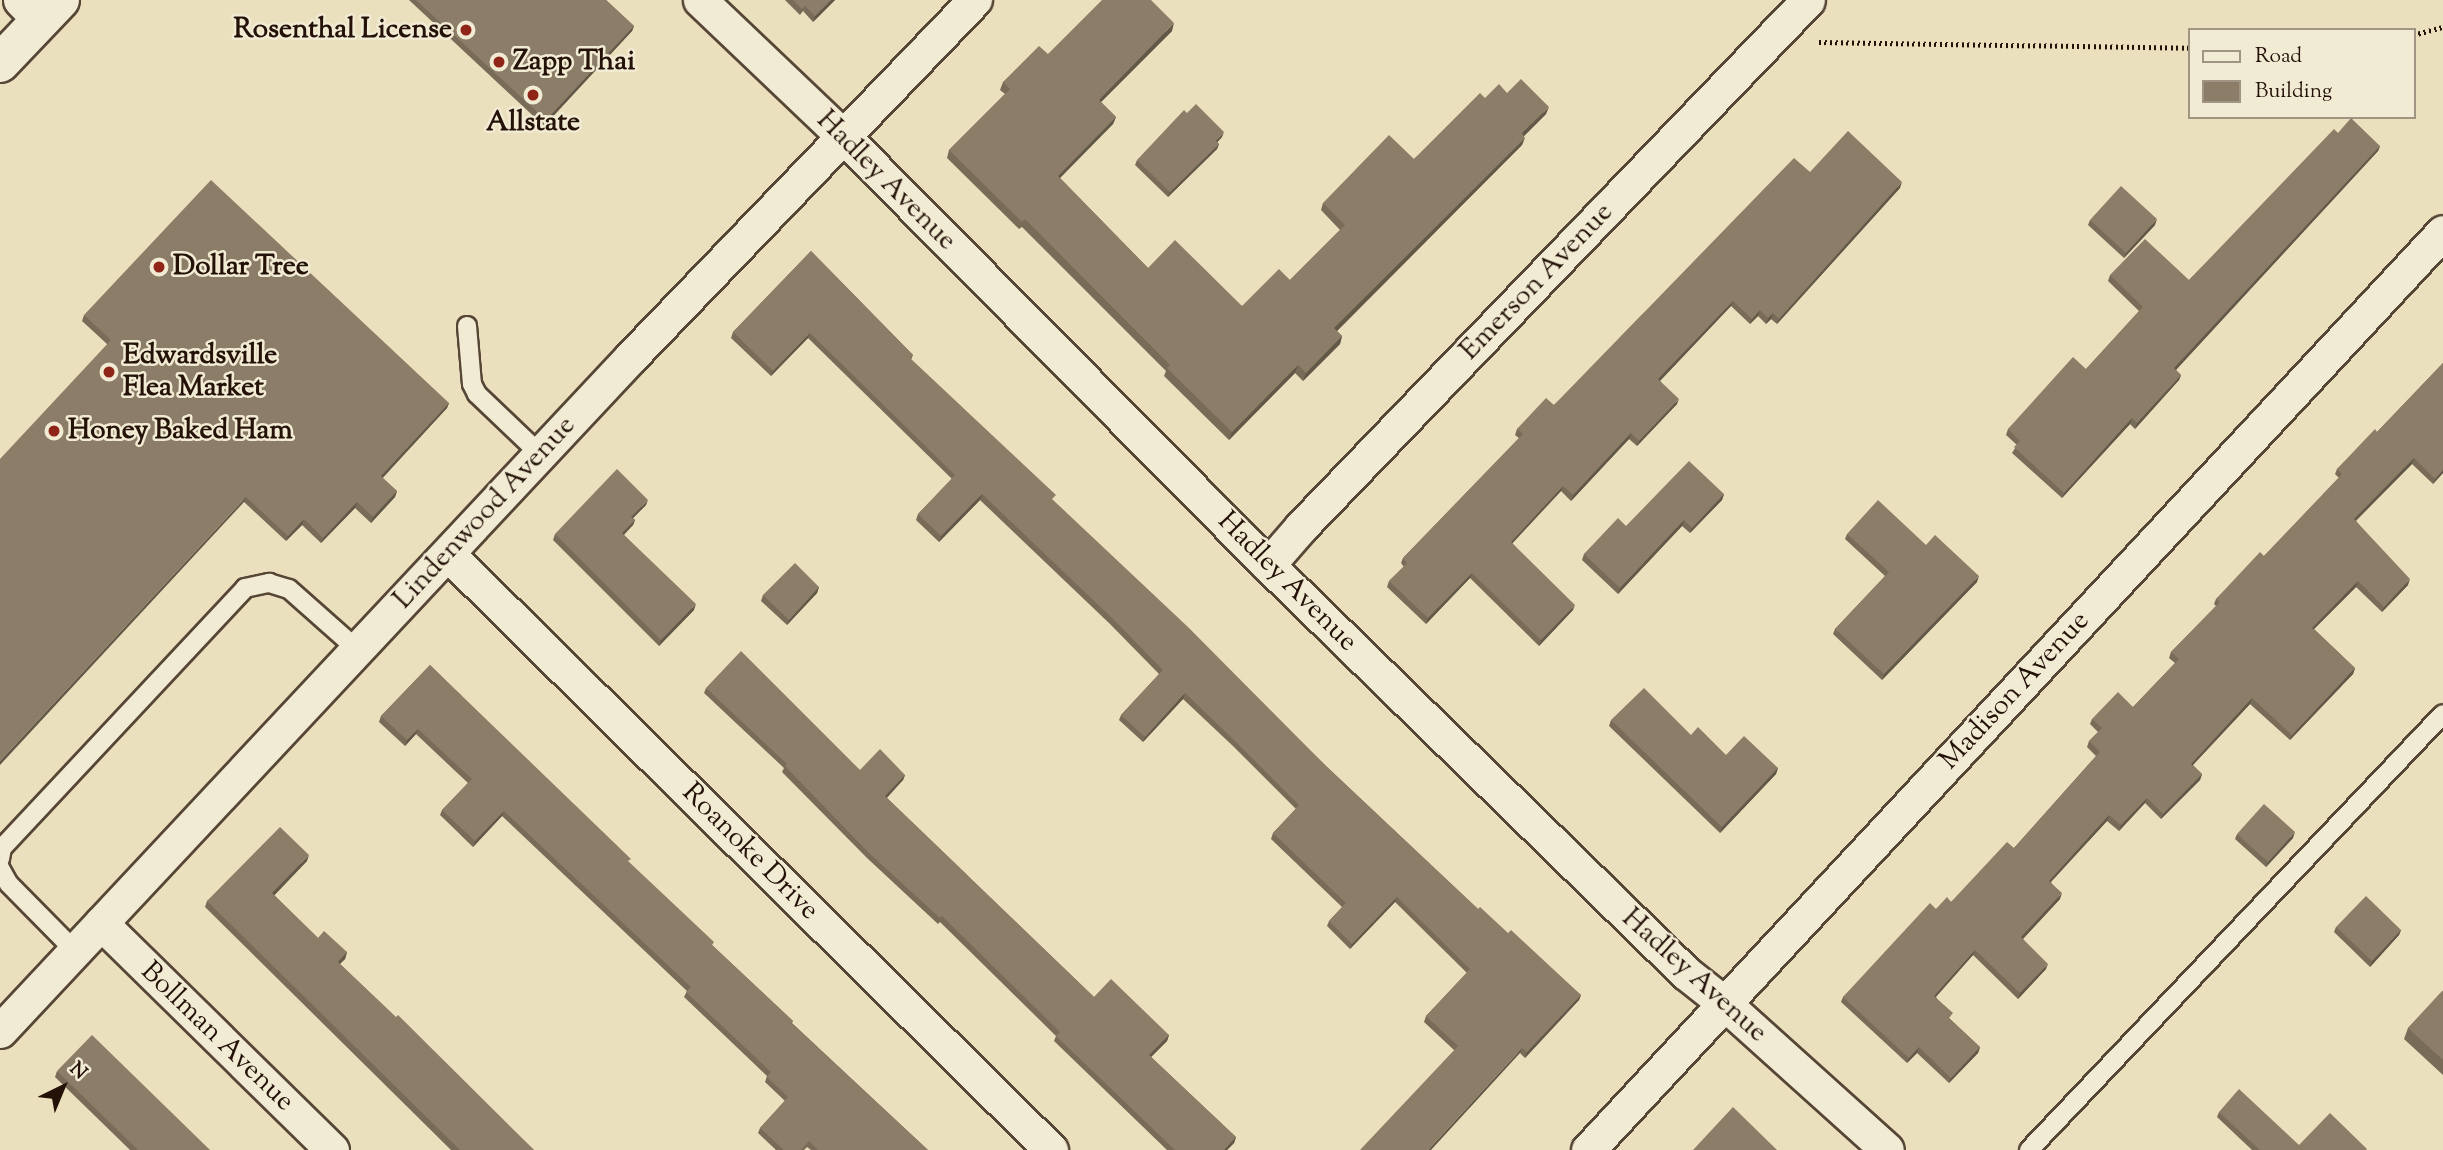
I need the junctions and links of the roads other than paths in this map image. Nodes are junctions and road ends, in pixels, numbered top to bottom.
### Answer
1 (700, 0) edge
2 (975, 0) edge
3 (1808, 0) edge
4 (40, 7) edge
5 (0, 63) edge
6 (842, 135) junction
7 (2443, 232) edge
8 (467, 326) dead end
9 (541, 455) junction
10 (448, 554) junction
11 (1268, 565) junction
12 (358, 650) junction
13 (2443, 714) edge
14 (0, 859) edge
15 (0, 868) edge
16 (101, 923) junction
17 (75, 951) junction
18 (1724, 1003) junction
19 (0, 1031) edge
20 (332, 1150) edge
21 (1051, 1150) edge
22 (1588, 1150) edge
23 (1887, 1150) edge
24 (2029, 1150) edge

1 - 6 street, Hadley Avenue
2 - 6 street, Lindenwood Avenue
3 - 11 street, Emerson Avenue
4 - 5 main road
6 - 9 street, Lindenwood Avenue
6 - 11 street, Hadley Avenue
7 - 18 street, Madison Avenue
8 - 9 lane
9 - 10 street, Lindenwood Avenue
10 - 12 street, Lindenwood Avenue
10 - 21 street, Roanoke Drive
11 - 18 street, Hadley Avenue
12 - 14 lane
12 - 16 street, Lindenwood Avenue
13 - 24 lane
15 - 17 lane
16 - 17 street, Lindenwood Avenue
16 - 20 street, Bollman Avenue
17 - 19 street, Lindenwood Avenue
18 - 22 street, Madison Avenue
18 - 23 street, Hadley Avenue

